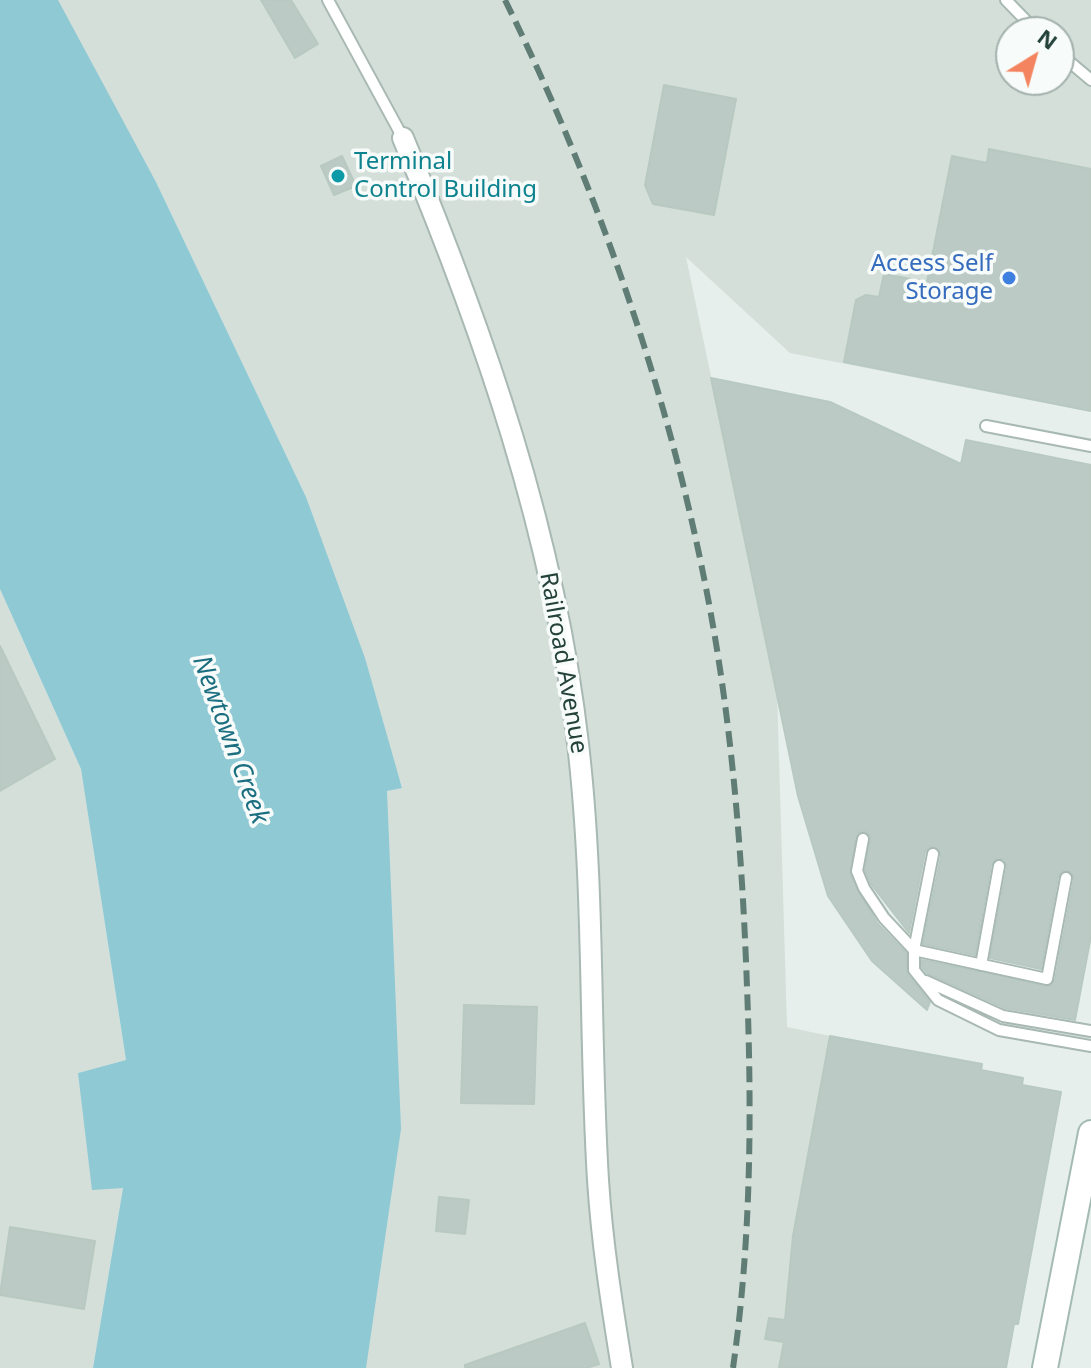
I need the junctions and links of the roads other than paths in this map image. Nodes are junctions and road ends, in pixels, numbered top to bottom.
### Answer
1 (328, 0) edge
2 (1006, 0) edge
3 (1022, 16) edge
4 (1075, 66) edge
5 (1091, 80) edge
6 (403, 138) joint
7 (986, 426) dead end
8 (1091, 446) edge
9 (863, 839) dead end
10 (933, 854) dead end
11 (999, 866) dead end
12 (1066, 878) dead end
13 (914, 950) junction
14 (981, 965) junction
15 (926, 981) junction
16 (1091, 1031) edge
17 (1091, 1046) edge
18 (1091, 1133) edge
19 (622, 1368) edge
20 (1045, 1368) edge

1 - 6 lane, Railroad Avenue
2 - 3 lane
4 - 5 lane
6 - 19 street, Railroad Avenue
7 - 8 lane
9 - 13 lane
10 - 13 lane
11 - 14 lane
12 - 14 lane
13 - 14 lane
13 - 15 lane
15 - 16 lane
15 - 17 lane
18 - 20 main road

